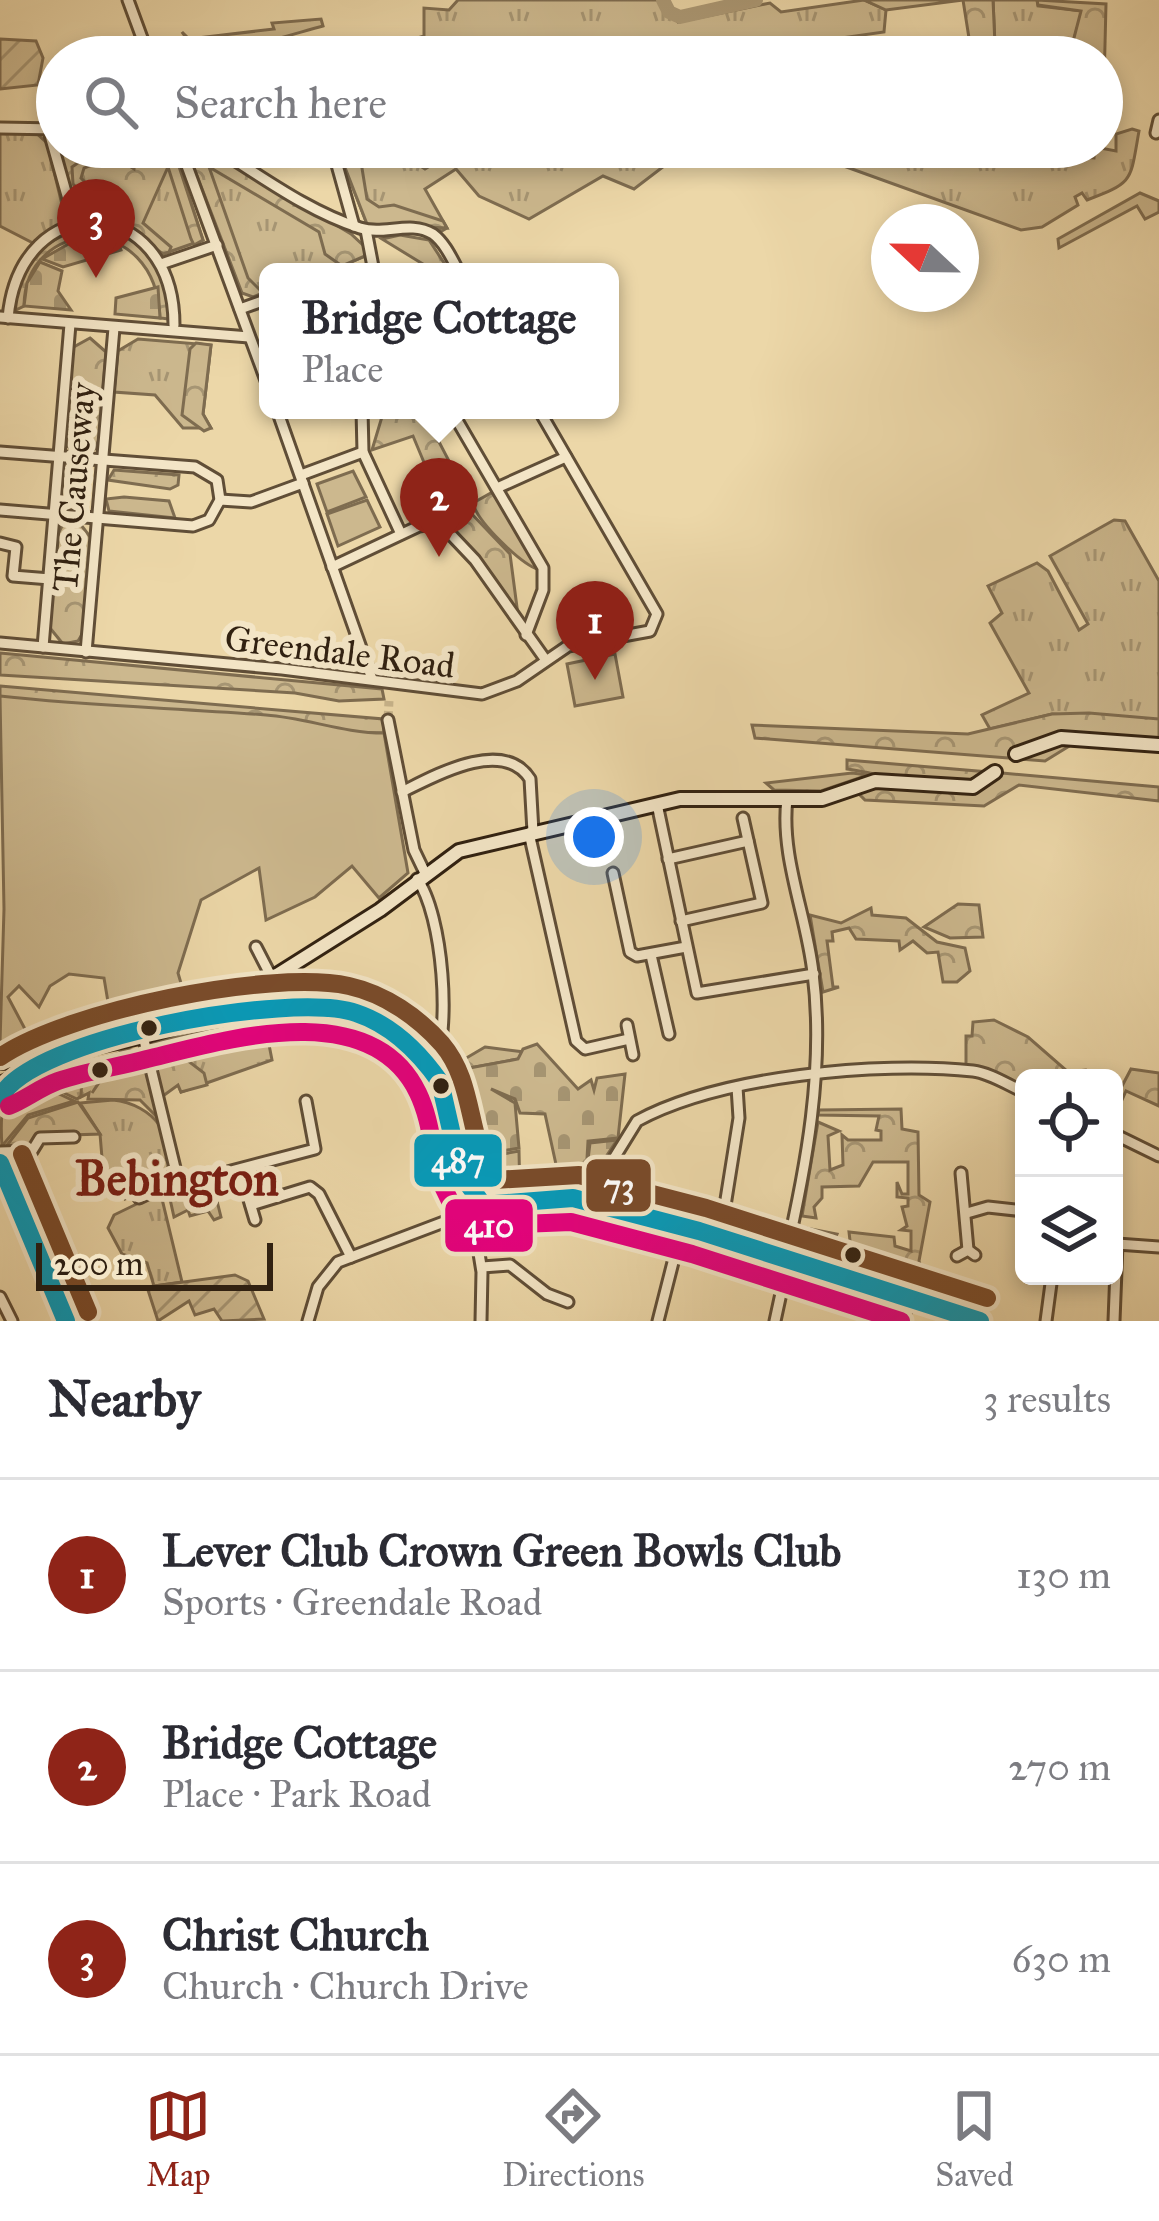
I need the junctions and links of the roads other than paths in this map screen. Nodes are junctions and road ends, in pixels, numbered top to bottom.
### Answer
1 (128, 0) edge
2 (141, 36) edge
3 (1159, 120) edge
4 (0, 128) edge
5 (36, 129) edge
6 (1156, 133) dead end
7 (61, 168) edge
8 (188, 168) edge
9 (247, 168) edge
10 (338, 168) edge
11 (75, 224) junction
12 (354, 226) junction
13 (366, 230) junction
14 (217, 245) junction
15 (164, 262) junction
16 (372, 263) edge
17 (452, 263) edge
18 (259, 302) edge
19 (240, 309) junction
20 (4, 318) edge
21 (70, 324) junction
22 (174, 325) dead end
23 (114, 328) junction
24 (249, 337) junction
25 (259, 363) edge
26 (280, 419) edge
27 (362, 419) edge
28 (456, 419) edge
29 (544, 419) edge
30 (0, 452) edge
31 (363, 452) junction
32 (60, 457) junction
33 (101, 458) junction
34 (566, 458) junction
35 (302, 479) junction
36 (497, 488) junction
37 (220, 500) junction
38 (0, 510) edge
39 (56, 515) junction
40 (96, 518) junction
41 (400, 534) junction
42 (0, 543) edge
43 (332, 567) junction
44 (50, 579) junction
45 (526, 634) junction
46 (0, 644) edge
47 (44, 647) junction
48 (86, 652) junction
49 (545, 659) junction
50 (372, 679) junction
51 (391, 684) junction
52 (389, 700) tunnel mouth
53 (388, 720) tunnel mouth
54 (1159, 745) edge
55 (1016, 754) dead end
56 (995, 772) dead end
57 (402, 792) junction
58 (787, 799) junction
59 (657, 804) junction
60 (743, 818) dead end
61 (531, 833) junction
62 (748, 841) junction
63 (668, 859) junction
64 (613, 872) dead end
65 (421, 876) junction
66 (681, 921) junction
67 (256, 947) dead end
68 (686, 947) junction
69 (651, 955) junction
70 (814, 974) junction
71 (272, 979) junction
72 (251, 1009) junction
73 (627, 1025) dead end
74 (669, 1034) dead end
75 (143, 1036) junction
76 (629, 1039) junction
77 (634, 1054) dead end
78 (46, 1060) junction
79 (1, 1062) edge
80 (433, 1070) junction
81 (814, 1072) junction
82 (6, 1082) edge
83 (736, 1087) junction
84 (1015, 1088) edge
85 (0, 1098) edge
86 (306, 1101) dead end
87 (74, 1137) dead end
88 (1123, 1138) edge
89 (0, 1152) edge
90 (1159, 1156) edge
91 (0, 1162) edge
92 (960, 1171) dead end
93 (171, 1180) junction
94 (247, 1192) dead end
95 (139, 1198) dead end
96 (587, 1202) junction
97 (250, 1205) junction
98 (476, 1206) junction
99 (1015, 1210) edge
100 (967, 1214) junction
101 (255, 1220) dead end
102 (682, 1227) junction
103 (720, 1237) junction
104 (1123, 1245) edge
105 (1159, 1247) edge
106 (957, 1256) dead end
107 (351, 1257) junction
108 (786, 1260) junction
109 (482, 1268) junction
110 (1051, 1285) edge
111 (1114, 1285) edge
112 (0, 1297) edge
113 (905, 1298) junction
114 (568, 1302) dead end
115 (12, 1321) edge
116 (66, 1321) edge
117 (308, 1321) edge
118 (481, 1321) edge
119 (658, 1321) edge
120 (775, 1321) edge
121 (903, 1321) edge
122 (980, 1321) edge
123 (1046, 1321) edge
124 (1114, 1321) edge

1 - 2 street
3 - 6 street
4 - 5 street
7 - 11 street
8 - 14 street
9 - 12 street
10 - 12 street
11 - 15 street
11 - 20 street
12 - 13 street
13 - 16 street
13 - 17 street
14 - 15 street
14 - 19 street
15 - 22 street
18 - 19 street
19 - 24 street
20 - 21 street
21 - 23 street
21 - 32 street, The Causeway
23 - 24 street
23 - 33 street, The Causeway
24 - 25 street
26 - 35 street
27 - 31 street
28 - 36 street
29 - 34 street
30 - 32 street
31 - 35 street
31 - 41 street
32 - 33 street
32 - 39 street, The Causeway
33 - 37 street
33 - 40 street, The Causeway
34 - 36 street
34 - 49 street, Greendale Road
35 - 37 street
35 - 43 street
36 - 45 street
37 - 40 street
38 - 39 street
39 - 40 street
39 - 44 street, The Causeway
40 - 48 street, The Causeway
41 - 43 street
41 - 45 street
42 - 44 street
43 - 50 street
44 - 47 street, The Causeway
45 - 49 street
46 - 47 street, Greendale Road
47 - 48 street, Greendale Road
48 - 50 street, Greendale Road
49 - 51 street, Greendale Road
50 - 51 street, Greendale Road
51 - 52 street
53 - 57 street
54 - 55 main road
56 - 58 main road
57 - 61 street
57 - 65 street
58 - 59 main road
58 - 70 street
59 - 61 main road
59 - 63 street
60 - 62 street
61 - 65 main road
61 - 76 street
62 - 63 street
62 - 66 street
63 - 66 street
64 - 69 street
65 - 71 main road
65 - 80 street
66 - 68 street
67 - 71 street
68 - 69 street
68 - 70 street
69 - 74 street
70 - 81 street
71 - 72 main road
72 - 75 main road
72 - 80 main road
73 - 76 street
75 - 78 main road
75 - 93 street
76 - 77 street
78 - 79 main road
78 - 82 main road
79 - 82 main road
80 - 98 main road
81 - 83 street
81 - 84 street
81 - 108 street
82 - 85 main road
83 - 96 street
83 - 103 street
86 - 93 street
87 - 89 street
88 - 90 street
91 - 116 main road
92 - 100 street
93 - 95 street
94 - 97 street
96 - 98 main road
96 - 102 main road
97 - 101 street
97 - 107 street
98 - 107 street
98 - 109 street
99 - 100 street
100 - 106 street
102 - 103 main road
102 - 119 street
103 - 108 main road
104 - 105 street
107 - 117 street
108 - 113 main road
108 - 120 street
109 - 114 street
109 - 118 street
110 - 123 street
111 - 124 street
112 - 115 street
113 - 121 main road
113 - 122 main road

